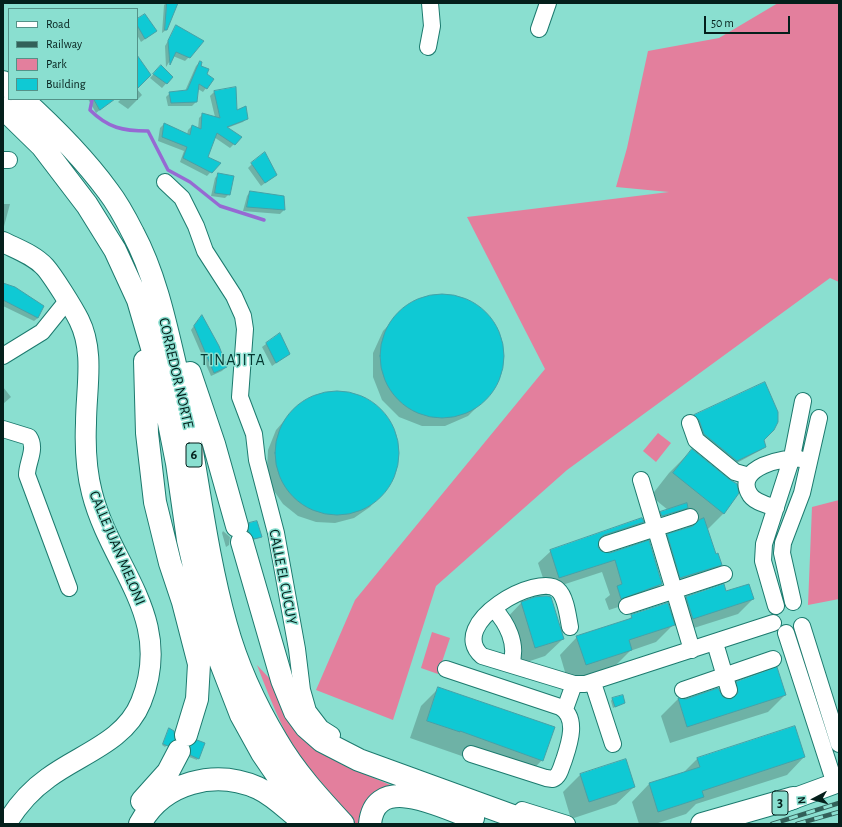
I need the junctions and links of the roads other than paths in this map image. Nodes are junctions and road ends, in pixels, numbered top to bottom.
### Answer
1 (430, 3) edge
2 (548, 3) edge
3 (539, 29) dead end
4 (428, 48) dead end
5 (23, 100) edge
6 (3, 108) edge
7 (165, 182) dead end
8 (3, 242) edge
9 (155, 285) junction
10 (138, 300) junction
11 (67, 301) junction
12 (3, 356) edge
13 (803, 401) dead end
14 (819, 418) dead end
15 (690, 423) dead end
16 (3, 429) edge
17 (792, 457) junction
18 (810, 460) junction
19 (748, 476) junction
20 (641, 480) dead end
21 (776, 508) junction
22 (690, 517) dead end
23 (655, 528) junction
24 (607, 544) dead end
25 (724, 574) dead end
26 (69, 588) dead end
27 (674, 591) junction
28 (793, 602) junction
29 (627, 606) dead end
30 (776, 606) junction
31 (494, 609) junction
32 (773, 623) junction
33 (802, 626) junction
34 (570, 627) dead end
35 (786, 633) junction
36 (715, 643) junction
37 (692, 650) junction
38 (773, 660) dead end
39 (511, 664) junction
40 (446, 669) dead end
41 (593, 683) junction
42 (727, 683) junction
43 (574, 684) junction
44 (683, 690) dead end
45 (565, 710) junction
46 (613, 744) dead end
47 (839, 744) edge
48 (471, 754) dead end
49 (837, 783) edge
50 (794, 798) junction
51 (3, 821) edge
52 (6, 824) edge
53 (126, 824) edge
54 (140, 824) edge
55 (305, 824) edge
56 (317, 824) edge
57 (343, 824) edge
58 (370, 824) edge
59 (491, 824) edge
60 (535, 824) edge
61 (567, 824) edge
62 (702, 824) edge
63 (721, 824) edge

1 - 4 street
2 - 3 street
5 - 9 highway, CORREDOR NORTE / 6
6 - 10 highway, CORREDOR NORTE / 6
7 - 61 street, CALLE EL CUCUY
8 - 11 main road, CALLE JUAN MELONI
9 - 57 highway, CORREDOR NORTE / 6
9 - 60 highway
10 - 53 highway
10 - 56 highway, CORREDOR NORTE / 6
11 - 12 street
11 - 52 main road, CALLE JUAN MELONI
13 - 17 street
14 - 18 street
15 - 19 street
16 - 26 street
17 - 18 street
17 - 19 street
17 - 21 street
18 - 28 street
19 - 21 street
20 - 23 street
21 - 30 street
22 - 23 street
23 - 24 street
23 - 27 street
25 - 27 street
27 - 29 street
27 - 37 street
28 - 30 street
28 - 33 street
30 - 32 street
31 - 34 street
31 - 39 street
31 - 39 street
32 - 35 street
32 - 36 street
33 - 35 street
33 - 47 street
35 - 49 street
36 - 37 street
36 - 42 street
37 - 41 street
38 - 42 street
39 - 43 street
40 - 45 street
41 - 43 street
41 - 46 street
42 - 44 street
43 - 45 street
45 - 48 street
49 - 50 main road, 3
50 - 62 highway
50 - 63 main road, 3
51 - 52 street
54 - 55 highway
58 - 59 highway

